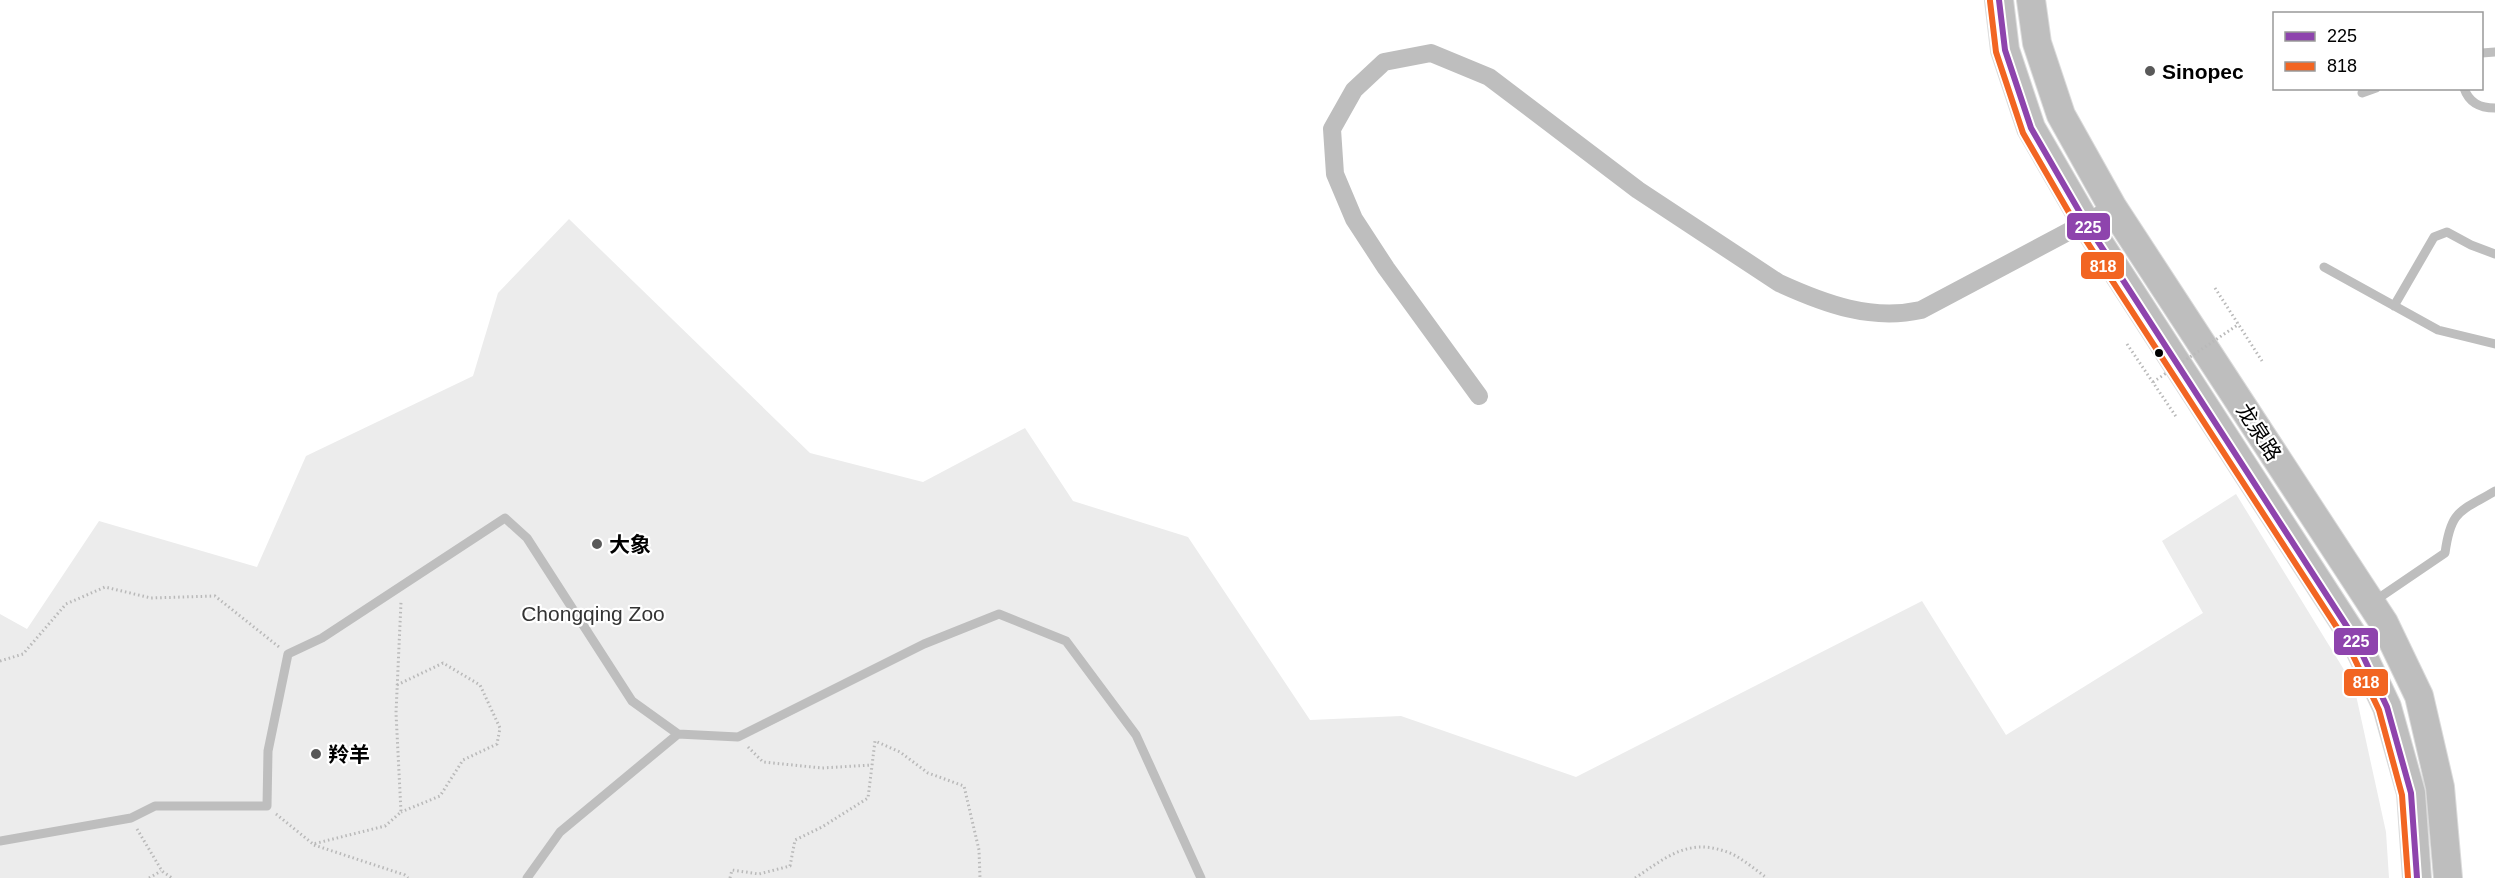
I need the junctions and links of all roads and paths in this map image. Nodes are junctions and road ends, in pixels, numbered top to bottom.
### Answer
1 (1999, 0) edge
2 (2031, 0) edge
3 (2370, 90) edge
4 (2465, 90) edge
5 (2362, 93) dead end
6 (2495, 108) edge
7 (2113, 208) junction
8 (2086, 223) junction
9 (2495, 254) edge
10 (2324, 267) dead end
11 (2215, 288) dead end
12 (2394, 306) junction
13 (2239, 324) junction
14 (2127, 344) dead end
15 (2495, 344) edge
16 (2262, 361) dead end
17 (2153, 382) junction
18 (1479, 396) dead end
19 (2177, 418) dead end
20 (2495, 491) edge
21 (402, 586) junction
22 (2371, 603) junction
23 (288, 654) junction
24 (0, 661) edge
25 (397, 686) junction
26 (678, 734) junction
27 (738, 737) junction
28 (872, 765) junction
29 (267, 806) junction
30 (401, 812) junction
31 (130, 818) junction
32 (0, 841) edge
33 (313, 844) junction
34 (162, 871) junction
35 (149, 878) edge
36 (172, 878) edge
37 (408, 878) edge
38 (527, 878) edge
39 (730, 878) edge
40 (980, 878) edge
41 (1201, 878) edge
42 (1635, 878) edge
43 (1767, 878) edge
44 (2417, 878) edge
45 (2448, 878) edge

1 - 8 main road, 龙泉路
2 - 7 main road, 龙泉路
3 - 5 lane
4 - 6 lane
7 - 8 street
7 - 22 main road, 龙泉路
8 - 18 street
8 - 44 main road, 龙泉路
9 - 12 lane
10 - 12 lane
11 - 13 path
12 - 15 lane
13 - 16 path
13 - 17 path, bridge
14 - 17 path
17 - 19 path
20 - 22 lane
21 - 23 lane
21 - 25 path
21 - 26 lane
22 - 45 main road, 龙泉路
23 - 24 path
23 - 29 lane
25 - 30 path
25 - 30 path
26 - 27 lane
26 - 38 lane
27 - 28 path
27 - 41 lane
28 - 39 path
28 - 40 path
29 - 31 lane
29 - 33 path
30 - 33 path
31 - 32 lane
31 - 34 path
33 - 37 path
34 - 35 path
34 - 36 path
42 - 43 path

